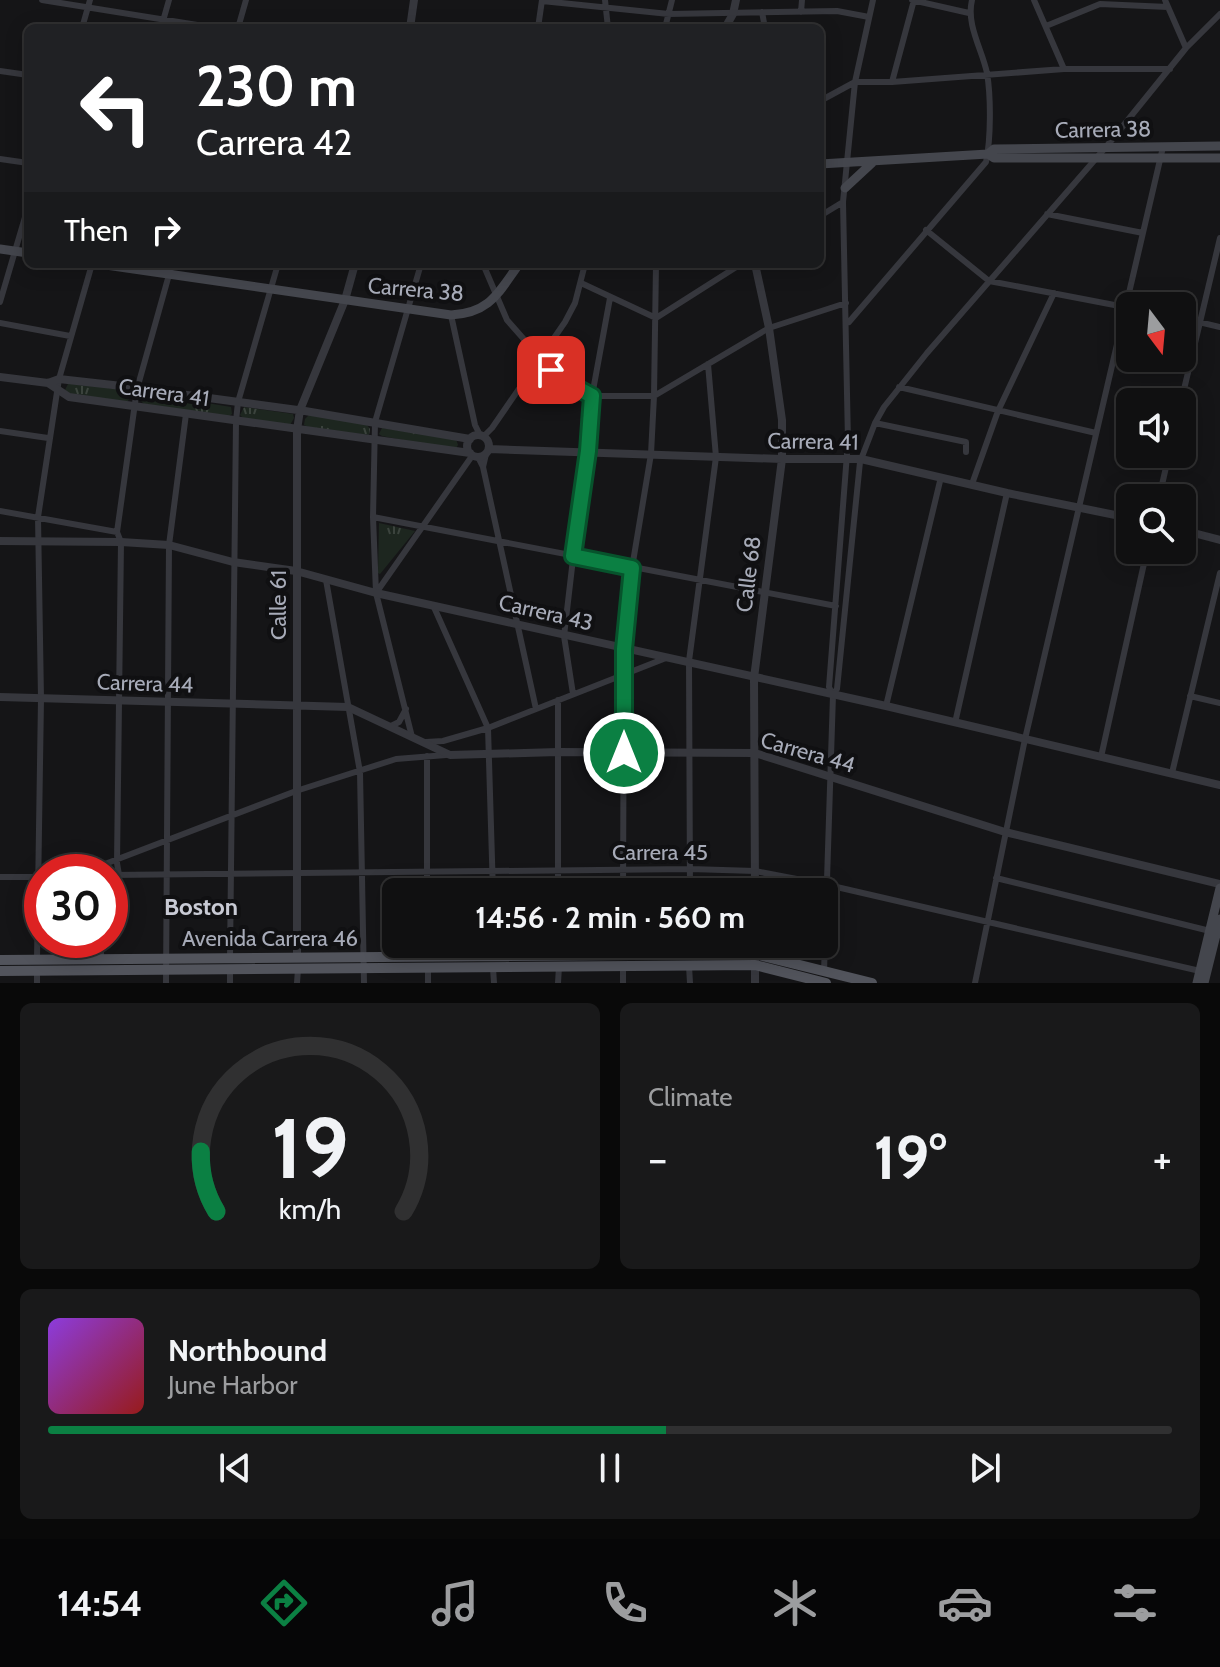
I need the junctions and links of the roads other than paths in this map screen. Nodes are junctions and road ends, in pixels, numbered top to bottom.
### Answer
1 (42, 0) edge
2 (90, 0) edge
3 (169, 0) edge
4 (246, 0) edge
5 (414, 0) edge
6 (672, 0) edge
7 (736, 0) edge
8 (802, 0) edge
9 (840, 0) edge
10 (873, 0) edge
11 (913, 0) edge
12 (972, 0) edge
13 (1034, 0) edge
14 (542, 1) edge
15 (1100, 2) edge
16 (604, 3) edge
17 (1167, 3) edge
18 (88, 8) junction
19 (837, 11) junction
20 (762, 12) junction
21 (801, 12) junction
22 (969, 13) junction
23 (669, 14) junction
24 (733, 14) junction
25 (1220, 14) edge
26 (869, 17) junction
27 (163, 20) junction
28 (83, 24) edge
29 (162, 24) edge
30 (190, 24) edge
31 (239, 24) edge
32 (411, 24) edge
33 (539, 24) edge
34 (607, 24) edge
35 (666, 24) edge
36 (727, 24) edge
37 (764, 24) edge
38 (1046, 26) junction
39 (1186, 48) junction
40 (1064, 69) junction
41 (1170, 69) junction
42 (0, 71) edge
43 (24, 74) edge
44 (987, 74) junction
45 (855, 82) junction
46 (892, 82) junction
47 (824, 99) edge
48 (1220, 146) edge
49 (1106, 147) junction
50 (1163, 147) junction
51 (988, 154) junction
52 (1095, 158) junction
53 (1160, 158) junction
54 (1220, 158) edge
55 (0, 159) edge
56 (24, 162) edge
57 (873, 163) junction
58 (824, 164) edge
59 (846, 164) junction
60 (845, 188) junction
61 (843, 202) junction
62 (824, 214) edge
63 (1047, 214) junction
64 (24, 220) edge
65 (926, 230) junction
66 (1143, 233) junction
67 (1220, 238) edge
68 (0, 249) edge
69 (14, 251) junction
70 (24, 252) edge
71 (91, 268) edge
72 (277, 268) edge
73 (354, 268) edge
74 (420, 268) edge
75 (484, 268) edge
76 (516, 268) edge
77 (584, 268) edge
78 (656, 268) edge
79 (735, 268) edge
80 (756, 268) edge
81 (171, 269) edge
82 (989, 281) junction
83 (581, 283) junction
84 (271, 289) junction
85 (1131, 292) edge
86 (1054, 293) junction
87 (495, 297) junction
88 (610, 298) junction
89 (345, 300) junction
90 (0, 302) edge
91 (846, 305) junction
92 (1116, 305) edge
93 (407, 310) junction
94 (857, 311) junction
95 (451, 315) junction
96 (656, 318) junction
97 (1196, 321) edge
98 (1200, 322) junction
99 (0, 323) edge
100 (847, 324) junction
101 (1220, 327) edge
102 (769, 328) junction
103 (70, 336) junction
104 (1116, 354) edge
105 (541, 360) junction
106 (708, 364) junction
107 (0, 377) edge
108 (59, 379) junction
109 (48, 383) junction
110 (899, 387) junction
111 (1184, 388) edge
112 (137, 389) junction
113 (57, 390) junction
114 (592, 396) junction
115 (654, 396) junction
116 (238, 402) junction
117 (134, 406) junction
118 (300, 410) junction
119 (998, 411) junction
120 (186, 414) junction
121 (236, 421) junction
122 (375, 422) junction
123 (875, 423) junction
124 (297, 430) junction
125 (0, 431) edge
126 (1096, 433) junction
127 (48, 438) junction
128 (374, 440) junction
129 (848, 441) junction
130 (866, 444) junction
131 (479, 446) junction
132 (588, 451) junction
133 (966, 452) dead end
134 (651, 454) junction
135 (716, 457) junction
136 (848, 458) junction
137 (782, 459) junction
138 (861, 459) junction
139 (941, 477) junction
140 (972, 484) junction
141 (1007, 493) junction
142 (1079, 508) junction
143 (0, 511) edge
144 (1116, 515) edge
145 (38, 517) junction
146 (373, 517) junction
147 (422, 526) junction
148 (117, 532) junction
149 (1196, 534) edge
150 (1220, 540) edge
151 (0, 541) edge
152 (39, 541) junction
153 (497, 541) junction
154 (121, 542) junction
155 (841, 543) junction
156 (851, 544) junction
157 (169, 545) junction
158 (573, 556) junction
159 (233, 562) junction
160 (1144, 564) edge
161 (632, 568) junction
162 (296, 571) junction
163 (1220, 573) edge
164 (326, 580) junction
165 (700, 580) junction
166 (376, 593) junction
167 (764, 593) junction
168 (433, 605) junction
169 (834, 606) junction
170 (844, 608) junction
171 (1208, 618) junction
172 (1217, 619) dead end
173 (515, 622) junction
174 (564, 636) junction
175 (624, 649) junction
176 (666, 658) junction
177 (689, 661) junction
178 (624, 674) junction
179 (754, 678) junction
180 (573, 694) junction
181 (833, 695) junction
182 (1190, 696) junction
183 (0, 697) edge
184 (41, 699) junction
185 (558, 700) junction
186 (118, 701) junction
187 (167, 702) junction
188 (1220, 703) edge
189 (232, 704) junction
190 (296, 705) junction
191 (886, 706) junction
192 (348, 707) junction
193 (406, 709) junction
194 (536, 709) junction
195 (955, 723) junction
196 (391, 726) junction
197 (488, 728) junction
198 (412, 737) junction
199 (1025, 739) junction
200 (422, 742) junction
201 (558, 752) junction
202 (624, 753) junction
203 (689, 753) junction
204 (755, 753) junction
205 (490, 754) junction
206 (450, 755) junction
207 (427, 756) junction
208 (1101, 757) junction
209 (360, 772) junction
210 (1172, 773) junction
211 (832, 777) junction
212 (1220, 785) edge
213 (296, 791) junction
214 (232, 817) junction
215 (1005, 832) junction
216 (166, 841) junction
217 (39, 854) edge
218 (117, 854) edge
219 (128, 855) edge
220 (690, 869) junction
221 (624, 870) junction
222 (493, 871) junction
223 (558, 871) junction
224 (755, 871) junction
225 (427, 872) junction
226 (296, 874) junction
227 (362, 874) junction
228 (128, 875) edge
229 (231, 875) junction
230 (166, 876) junction
231 (0, 877) edge
232 (24, 877) edge
233 (427, 878) edge
234 (493, 878) edge
235 (558, 878) edge
236 (624, 878) edge
237 (690, 878) edge
238 (755, 878) edge
239 (792, 878) edge
240 (828, 878) edge
241 (996, 878) junction
242 (1220, 886) edge
243 (838, 887) edge
244 (1220, 919) edge
245 (987, 921) junction
246 (1210, 931) junction
247 (37, 958) edge
248 (100, 958) edge
249 (428, 958) edge
250 (493, 958) edge
251 (537, 958) edge
252 (559, 958) edge
253 (623, 958) edge
254 (690, 958) edge
255 (755, 958) edge
256 (766, 958) edge
257 (825, 958) edge
258 (0, 960) edge
259 (493, 962) junction
260 (230, 963) junction
261 (297, 963) junction
262 (363, 963) junction
263 (428, 963) junction
264 (166, 964) junction
265 (37, 965) junction
266 (100, 965) junction
267 (0, 971) edge
268 (1200, 971) junction
269 (824, 980) edge
270 (37, 983) edge
271 (100, 983) edge
272 (166, 983) edge
273 (230, 983) edge
274 (297, 983) edge
275 (364, 983) edge
276 (428, 983) edge
277 (494, 983) edge
278 (558, 983) edge
279 (623, 983) edge
280 (690, 983) edge
281 (755, 983) edge
282 (872, 983) edge
283 (975, 983) edge
284 (1197, 983) edge
285 (1204, 983) edge

1 - 18 street
2 - 18 street
3 - 27 street
4 - 31 street
5 - 32 street
6 - 23 street
7 - 24 street
8 - 21 street
9 - 19 street
10 - 26 street
11 - 22 street
11 - 46 street
12 - 22 street
13 - 38 street
14 - 16 street
14 - 33 street
15 - 17 street
15 - 38 street
16 - 23 street
16 - 34 street
17 - 39 street
18 - 27 street
18 - 28 street
19 - 21 street
19 - 26 street
20 - 21 street
20 - 24 street
20 - 37 street
22 - 44 street
23 - 24 street
23 - 35 street
24 - 36 street
25 - 39 street
26 - 45 street
27 - 29 street
27 - 30 street
38 - 40 street
39 - 41 street
40 - 41 street
40 - 44 street
41 - 49 street
42 - 43 street
44 - 46 street
44 - 51 street
45 - 46 street
45 - 47 street
45 - 59 street
48 - 50 main road, Carrera 38
49 - 50 main road, Carrera 38
49 - 51 main road, Carrera 38
49 - 52 street
50 - 53 street
51 - 52 main road, Carrera 38
51 - 57 main road, Carrera 38
51 - 65 street
52 - 53 main road, Carrera 38
52 - 63 street
53 - 54 main road, Carrera 38
53 - 66 street
55 - 56 street
57 - 59 main road, Carrera 38
57 - 60 main road
58 - 59 main road, Carrera 38
59 - 60 street
60 - 61 street
61 - 62 street
61 - 91 street
63 - 66 street
63 - 82 street
64 - 69 street
65 - 82 street
65 - 94 street
66 - 85 street
67 - 98 street
68 - 69 main road
69 - 70 main road
69 - 90 street
71 - 103 street
72 - 84 street
73 - 89 street, Calle 61
74 - 93 street
75 - 87 street
76 - 87 main road, Carrera 38
77 - 83 street
78 - 96 street
79 - 96 street
80 - 102 street, Calle 68
81 - 84 main road, Carrera 38
81 - 112 street
82 - 86 street
82 - 110 street
83 - 88 street
83 - 105 street
84 - 89 main road, Carrera 38
84 - 116 street
86 - 92 street
86 - 119 street
87 - 95 main road, Carrera 38
87 - 105 street
88 - 96 street
88 - 114 street
89 - 93 main road, Carrera 38
89 - 118 street, Calle 61
91 - 94 street
91 - 100 street
91 - 102 street
93 - 95 main road, Carrera 38
93 - 122 street
94 - 100 street
95 - 131 street
96 - 115 street
97 - 98 street
98 - 101 street
98 - 111 street
99 - 103 street
100 - 129 street
102 - 106 street
102 - 137 street, Calle 68
103 - 108 street
104 - 126 street
105 - 114 street
105 - 131 street
106 - 115 street
106 - 135 street
107 - 109 street, Carrera 41
108 - 109 street, Carrera 41
108 - 112 street, Carrera 41
108 - 113 street
109 - 113 street, Carrera 41
110 - 119 street
110 - 123 street
112 - 116 street, Carrera 41
112 - 117 street
113 - 117 street, Carrera 41
113 - 127 street
114 - 115 street
114 - 132 street
115 - 134 street
116 - 118 street, Carrera 41
116 - 121 street
117 - 120 street, Carrera 41
117 - 148 street
118 - 122 street, Carrera 41
118 - 124 street, Calle 61
119 - 126 street
119 - 140 street
120 - 121 street, Carrera 41
120 - 157 street
121 - 124 street, Carrera 41
121 - 159 street
122 - 128 street
122 - 131 street, Carrera 41
123 - 130 street
123 - 133 street
124 - 128 street, Carrera 41
124 - 162 street, Calle 61
125 - 127 street
126 - 142 street
127 - 145 street
128 - 131 street, Carrera 41
128 - 146 street
129 - 130 street
129 - 136 street
130 - 138 street
131 - 132 street, Carrera 41
131 - 147 street
131 - 153 street
132 - 134 street, Carrera 41
132 - 158 street
134 - 135 street, Carrera 41
134 - 161 street
135 - 137 street, Carrera 41
135 - 165 street
136 - 137 street, Carrera 41
136 - 138 street, Carrera 41
136 - 155 street
137 - 167 street, Calle 68
138 - 139 street, Carrera 41
138 - 156 street
139 - 140 street, Carrera 41
139 - 191 street
140 - 141 street, Carrera 41
141 - 142 street, Carrera 41
141 - 195 street
142 - 144 street, Carrera 41
142 - 199 street
143 - 145 street
145 - 148 street
145 - 152 street
146 - 147 street
146 - 166 street
147 - 153 street
147 - 166 street
148 - 154 street
149 - 150 street
151 - 152 street, Carrera 43
152 - 154 street, Carrera 43
152 - 184 street
153 - 158 street
153 - 173 street
154 - 157 street, Carrera 43
154 - 186 street
155 - 156 street
155 - 169 street
156 - 170 street
157 - 159 street, Carrera 43
157 - 187 street
158 - 161 street
158 - 174 street
159 - 162 street, Carrera 43
159 - 189 street
160 - 208 street
161 - 165 street
161 - 175 street
162 - 164 street, Carrera 43
162 - 190 street, Calle 61
163 - 171 street
164 - 166 street, Carrera 43
164 - 192 street
165 - 167 street
165 - 177 street
166 - 168 street, Carrera 43
166 - 193 street
167 - 169 street
167 - 179 street, Calle 68
168 - 173 street, Carrera 43
168 - 197 street
169 - 170 street
169 - 181 street
170 - 181 street
171 - 172 street
171 - 182 street
173 - 174 street, Carrera 43
173 - 194 street
174 - 175 street, Carrera 43
174 - 180 street
175 - 176 street, Carrera 43
175 - 178 street
176 - 177 street, Carrera 43
176 - 178 street
177 - 179 street, Carrera 43
177 - 203 street
178 - 180 street
178 - 202 street
179 - 181 street, Carrera 43
179 - 204 street, Calle 68
180 - 185 street
181 - 191 street, Carrera 43
181 - 211 street
182 - 188 street
182 - 210 street
183 - 184 street, Carrera 44
184 - 186 street, Carrera 44
184 - 217 street
185 - 194 street
185 - 201 street
186 - 187 street, Carrera 44
186 - 218 street
187 - 189 street, Carrera 44
187 - 216 street
189 - 190 street, Carrera 44
189 - 214 street
190 - 192 street, Carrera 44
190 - 213 street, Calle 61
191 - 195 street, Carrera 43
192 - 196 street, Carrera 44
192 - 209 street
193 - 196 street
193 - 198 street
194 - 197 street
195 - 199 street, Carrera 43
196 - 198 street, Carrera 44
197 - 200 street
197 - 205 street
198 - 200 street, Carrera 44
199 - 208 street, Carrera 43
199 - 215 street
200 - 206 street, Carrera 44
201 - 202 street, Carrera 44
201 - 205 street, Carrera 44
201 - 223 street
202 - 203 street, Carrera 44
202 - 221 street
203 - 204 street, Carrera 44
203 - 220 street
204 - 211 street, Carrera 44
204 - 224 street, Calle 68
205 - 206 street, Carrera 44
205 - 222 street
206 - 207 street
207 - 209 street
207 - 225 street
208 - 210 street, Carrera 43
209 - 213 street
209 - 227 street
210 - 212 street, Carrera 43
211 - 215 street, Carrera 44
211 - 240 street
213 - 214 street
213 - 226 street, Calle 61
214 - 216 street
214 - 229 street
215 - 241 street
215 - 242 street, Carrera 44
216 - 219 street
216 - 230 street
220 - 221 street, Carrera 45
220 - 224 street, Carrera 45
220 - 237 street
221 - 223 street, Carrera 45
221 - 236 street
222 - 223 street, Carrera 45
222 - 225 street, Carrera 45
222 - 234 street
223 - 235 street
224 - 238 street, Calle 68
224 - 239 street, Carrera 45
225 - 227 street, Carrera 45
225 - 233 street
226 - 227 street, Carrera 45
226 - 229 street, Carrera 45
226 - 261 street, Calle 61
227 - 262 street
228 - 230 street, Carrera 45
229 - 230 street, Carrera 45
229 - 260 street
230 - 264 street
231 - 232 street
241 - 245 street
241 - 246 street
242 - 246 main road
243 - 245 street, Carrera 45
244 - 285 main road
245 - 268 street, Carrera 45
245 - 283 street
246 - 268 main road
247 - 265 street
248 - 266 street
249 - 263 street
250 - 259 street
251 - 259 main road, Avenida Carrera 46
252 - 278 street
253 - 279 street
254 - 280 street
255 - 281 street
256 - 269 main road, Avenida Carrera 46
257 - 269 street
258 - 265 main road, Avenida Carrera 46
259 - 263 main road, Avenida Carrera 46
259 - 277 street
260 - 261 main road, Avenida Carrera 46
260 - 264 main road, Avenida Carrera 46
260 - 273 street
261 - 262 main road, Avenida Carrera 46
261 - 274 street, Calle 61
262 - 263 main road, Avenida Carrera 46
262 - 275 street
263 - 276 street
264 - 266 main road, Avenida Carrera 46
264 - 272 street
265 - 266 main road, Avenida Carrera 46
265 - 267 main road, Avenida Carrera 46
265 - 270 street
266 - 271 street
268 - 284 main road
269 - 282 main road, Avenida Carrera 46

